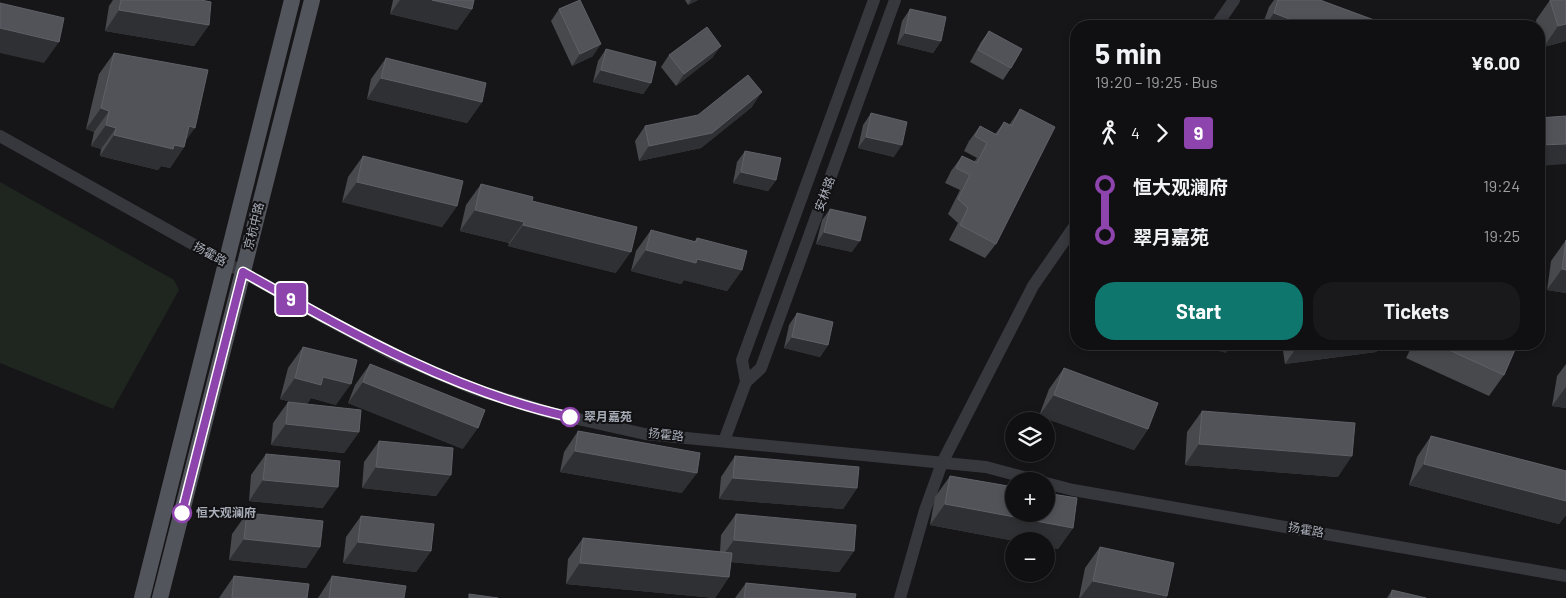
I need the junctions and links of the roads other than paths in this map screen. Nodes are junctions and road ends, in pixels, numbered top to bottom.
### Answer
1 (292, 0) edge
2 (312, 0) edge
3 (874, 0) edge
4 (895, 0) edge
5 (1234, 0) edge
6 (1220, 20) edge
7 (854, 56) junction
8 (873, 61) junction
9 (0, 136) edge
10 (1070, 233) edge
11 (225, 262) junction
12 (243, 272) junction
13 (746, 382) junction
14 (724, 441) junction
15 (942, 463) junction
16 (1005, 473) edge
17 (1055, 485) edge
18 (1566, 576) edge
19 (142, 598) edge
20 (160, 598) edge
21 (900, 598) edge

1 - 11 main road, 京杭中路
2 - 12 main road, 京杭中路
3 - 7 street, 安林路
4 - 8 street, 安林路
5 - 6 street
7 - 8 street
7 - 13 street, 安林路
8 - 13 street, 安林路
9 - 11 street, 扬霍路
10 - 15 street
11 - 12 street, 扬霍路
11 - 19 main road, 京杭中路
12 - 14 street, 扬霍路
12 - 20 main road, 京杭中路
13 - 14 street, 安林路
14 - 15 street, 扬霍路
15 - 16 street, 扬霍路
15 - 21 street
17 - 18 street, 扬霍路

